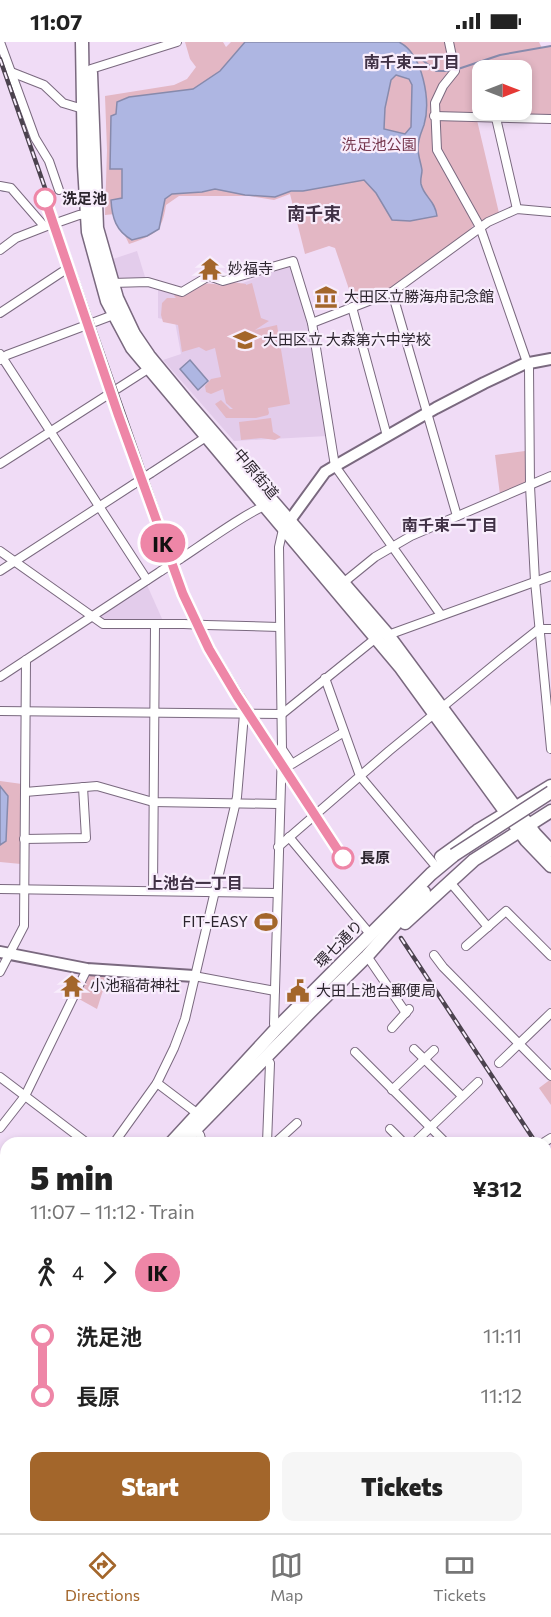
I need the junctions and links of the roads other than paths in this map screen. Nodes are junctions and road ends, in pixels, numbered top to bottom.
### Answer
1 (0, 42) edge
2 (82, 42) edge
3 (90, 42) edge
4 (177, 42) edge
5 (449, 42) edge
6 (91, 69) junction
7 (11, 72) junction
8 (83, 109) junction
9 (434, 116) junction
10 (472, 117) edge
11 (532, 119) edge
12 (551, 119) edge
13 (496, 120) edge
14 (0, 186) edge
15 (59, 190) dead end
16 (518, 209) junction
17 (551, 212) edge
18 (91, 214) junction
19 (52, 224) junction
20 (480, 227) junction
21 (0, 250) edge
22 (62, 272) dead end
23 (112, 283) junction
24 (392, 292) junction
25 (352, 308) junction
26 (118, 313) junction
27 (0, 314) edge
28 (312, 323) junction
29 (1, 357) edge
30 (551, 359) edge
31 (528, 363) junction
32 (148, 369) junction
33 (427, 413) junction
34 (51, 432) junction
35 (387, 436) junction
36 (206, 437) junction
37 (0, 464) edge
38 (335, 466) junction
39 (551, 476) edge
40 (530, 486) junction
41 (99, 506) junction
42 (264, 506) junction
43 (280, 510) junction
44 (457, 516) junction
45 (287, 525) junction
46 (391, 548) junction
47 (0, 552) edge
48 (14, 562) junction
49 (0, 571) edge
50 (551, 576) edge
51 (147, 580) junction
52 (535, 581) junction
53 (344, 583) junction
54 (441, 615) junction
55 (92, 617) junction
56 (155, 625) junction
57 (279, 627) junction
58 (539, 629) junction
59 (551, 629) edge
60 (388, 635) junction
61 (375, 638) junction
62 (26, 660) junction
63 (0, 676) edge
64 (325, 678) junction
65 (438, 710) junction
66 (0, 711) edge
67 (26, 711) junction
68 (154, 714) junction
69 (244, 714) junction
70 (282, 714) junction
71 (344, 732) junction
72 (282, 749) junction
73 (551, 749) edge
74 (360, 776) junction
75 (551, 786) edge
76 (83, 787) junction
77 (25, 792) junction
78 (551, 792) edge
79 (153, 802) junction
80 (551, 802) edge
81 (236, 803) junction
82 (279, 804) junction
83 (511, 810) junction
84 (551, 812) edge
85 (524, 828) junction
86 (289, 837) junction
87 (24, 839) junction
88 (278, 847) junction
89 (551, 851) edge
90 (457, 859) junction
91 (433, 863) junction
92 (551, 866) edge
93 (449, 881) junction
94 (0, 889) edge
95 (24, 889) junction
96 (153, 891) junction
97 (216, 892) junction
98 (277, 893) junction
99 (488, 927) junction
100 (370, 934) junction
101 (466, 946) dead end
102 (5, 953) edge
103 (434, 955) dead end
104 (367, 956) junction
105 (551, 956) edge
106 (87, 969) junction
107 (0, 972) edge
108 (194, 976) junction
109 (275, 991) junction
110 (551, 1013) edge
111 (277, 1028) junction
112 (392, 1028) dead end
113 (519, 1043) junction
114 (414, 1049) dead end
115 (434, 1050) dead end
116 (355, 1052) dead end
117 (266, 1058) junction
118 (425, 1059) junction
119 (499, 1063) dead end
120 (551, 1076) edge
121 (0, 1077) edge
122 (478, 1082) dead end
123 (157, 1083) junction
124 (392, 1090) junction
125 (25, 1096) junction
126 (462, 1096) junction
127 (198, 1114) junction
128 (297, 1123) dead end
129 (0, 1128) edge
130 (431, 1128) junction
131 (390, 1129) dead end
132 (196, 1130) junction
133 (79, 1137) edge
134 (118, 1137) edge
135 (177, 1137) edge
136 (188, 1137) edge
137 (200, 1137) edge
138 (267, 1137) edge
139 (282, 1137) edge
140 (398, 1137) edge
141 (421, 1137) edge
142 (440, 1137) edge

1 - 7 street
2 - 8 main road, 中原街道
3 - 6 main road, 中原街道
4 - 6 street
5 - 9 street
6 - 18 main road, 中原街道
7 - 8 street
7 - 15 street
8 - 18 main road, 中原街道
9 - 10 street
9 - 20 street
11 - 12 street
13 - 16 street
14 - 19 street
16 - 17 street
16 - 20 street
18 - 19 street
18 - 23 main road, 中原街道
18 - 26 main road, 中原街道
19 - 21 street
20 - 24 street
20 - 31 street
22 - 27 street
23 - 26 main road, 中原街道
23 - 28 street
24 - 25 street
24 - 33 street
25 - 28 street
25 - 35 street
26 - 29 street
26 - 32 main road, 中原街道
26 - 43 main road, 中原街道
28 - 38 street
29 - 34 street
30 - 31 street
31 - 33 street
31 - 40 street
32 - 34 street
32 - 36 main road, 中原街道
33 - 35 street
33 - 44 street
34 - 37 street
34 - 41 street
35 - 38 street
36 - 41 street, bridge
36 - 42 main road, 中原街道
38 - 45 street
38 - 46 street
39 - 40 street
40 - 44 street
40 - 52 street
41 - 48 street
41 - 51 street
42 - 43 street
42 - 45 main road, 中原街道
42 - 51 street, bridge
43 - 45 main road, 中原街道
44 - 46 street
45 - 53 main road, 中原街道
45 - 57 street
45 - 61 main road, 中原街道
46 - 53 street
46 - 54 street
47 - 48 street
48 - 49 street
48 - 55 street
50 - 52 street
51 - 55 street
52 - 54 street
52 - 58 street
53 - 60 main road, 中原街道
54 - 60 street
55 - 56 street
55 - 62 street
56 - 57 street, bridge
56 - 68 street
57 - 70 street
58 - 59 street
58 - 65 street
58 - 73 street
60 - 65 main road, 中原街道
61 - 64 street
61 - 65 main road, 中原街道
62 - 63 street
62 - 67 street
64 - 70 street
64 - 71 street
65 - 74 street
65 - 83 main road, 中原街道
66 - 67 street
67 - 68 street
67 - 77 street
68 - 69 street
68 - 79 street
69 - 70 street
69 - 81 street
70 - 72 street
71 - 72 street
71 - 74 street
72 - 82 street
74 - 86 street
74 - 91 street
75 - 83 main road
76 - 77 street
76 - 79 street
76 - 87 street
77 - 87 street
78 - 90 main road, 環七通り, bridge
79 - 81 street
79 - 96 street
80 - 90 main road, 環七通り
81 - 82 street
81 - 97 street
82 - 88 street
83 - 85 main road, 中原街道
83 - 91 main road
84 - 85 main road
85 - 89 main road, 中原街道
85 - 92 main road, 中原街道
85 - 93 main road
86 - 88 street
86 - 100 street
87 - 95 street
88 - 98 street
90 - 100 main road, 環七通り
90 - 104 main road, 環七通り
91 - 100 main road
93 - 99 street
93 - 104 main road
94 - 95 street
95 - 96 street
95 - 102 street
96 - 97 street
97 - 98 street
97 - 108 street
98 - 109 street
99 - 101 street
99 - 105 street
100 - 111 main road, 環七通り
102 - 106 street
102 - 107 street
103 - 113 street
104 - 112 street
104 - 117 main road, 環七通り
106 - 108 street
106 - 125 street
108 - 109 street
108 - 123 street
109 - 111 street
110 - 113 street
111 - 127 main road, 環七通り
113 - 119 street
113 - 120 street
114 - 118 street
115 - 118 street
116 - 124 street
117 - 132 main road, 環七通り
117 - 138 street
118 - 124 street
118 - 126 street
121 - 125 street
122 - 126 street
123 - 127 street
123 - 134 street
124 - 130 street
125 - 129 street
125 - 133 street
126 - 130 street
127 - 135 main road, 環七通り
128 - 139 street
130 - 141 street
130 - 142 street
131 - 140 street
132 - 136 main road, 環七通り
132 - 137 street

